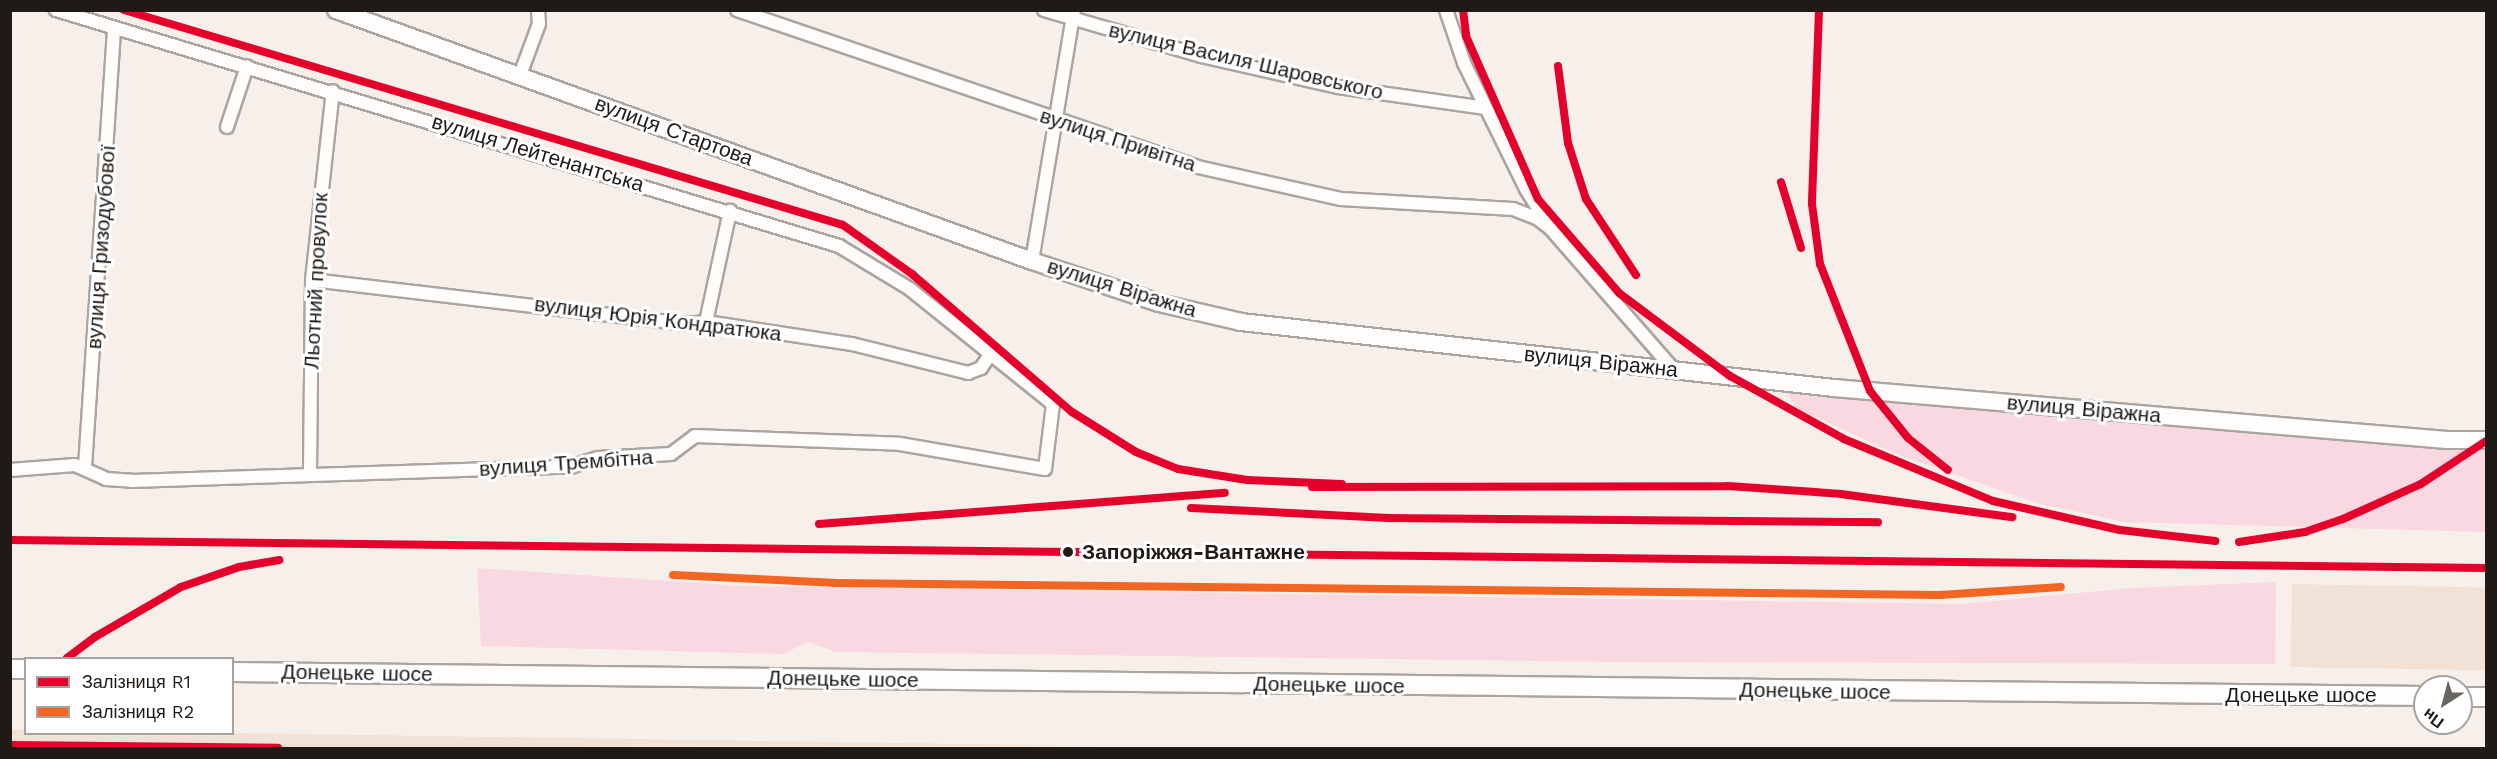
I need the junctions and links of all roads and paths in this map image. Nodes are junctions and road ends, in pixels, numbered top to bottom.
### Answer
1 (56, 10) edge
2 (336, 10) edge
3 (538, 10) edge
4 (737, 10) edge
5 (1044, 10) edge
6 (1446, 10) edge
7 (1073, 16) edge
8 (114, 28) junction
9 (247, 66) junction
10 (520, 75) junction
11 (333, 91) junction
12 (1485, 108) junction
13 (1057, 121) junction
14 (227, 127) dead end
15 (1526, 189) junction
16 (1513, 209) junction
17 (730, 211) junction
18 (1551, 229) junction
19 (1011, 254) joint
20 (1032, 261) junction
21 (312, 280) junction
22 (706, 322) junction
23 (991, 354) junction
24 (1674, 370) junction
25 (2487, 440) edge
26 (85, 467) junction
27 (1045, 469) joint
28 (10, 470) edge
29 (310, 472) junction
30 (234, 672) edge
31 (2413, 696) edge

1 - 8 street, вулиця Лейтенантська
2 - 10 main road, вулиця Стартова
3 - 10 street
4 - 13 street, вулиця Привітна
5 - 7 street, вулиця Василя Шаровського
6 - 12 street
7 - 12 street, вулиця Василя Шаровського
7 - 13 street
8 - 9 street, вулиця Лейтенантська
8 - 26 street, вулиця Гризодубової
9 - 11 street, вулиця Лейтенантська
9 - 14 street
10 - 19 main road, вулиця Стартова
11 - 17 street, вулиця Лейтенантська
11 - 21 street, Льотний провулок
12 - 15 street
13 - 16 street, вулиця Привітна
13 - 20 street
15 - 16 street
15 - 18 street
16 - 18 street, вулиця Привітна
17 - 22 street
17 - 23 street, вулиця Лейтенантська
18 - 24 street
19 - 20 main road, вулиця Віражна
20 - 24 main road, вулиця Віражна
21 - 22 street, вулиця Юрія Кондратюка
21 - 29 street, Льотний провулок
22 - 23 street, вулиця Юрія Кондратюка
23 - 27 street, вулиця Лейтенантська
24 - 25 main road, вулиця Віражна
26 - 28 street, вулиця Трембітна
26 - 29 street, вулиця Трембітна
27 - 29 street, вулиця Трембітна
30 - 31 main road, Донецьке шосе

